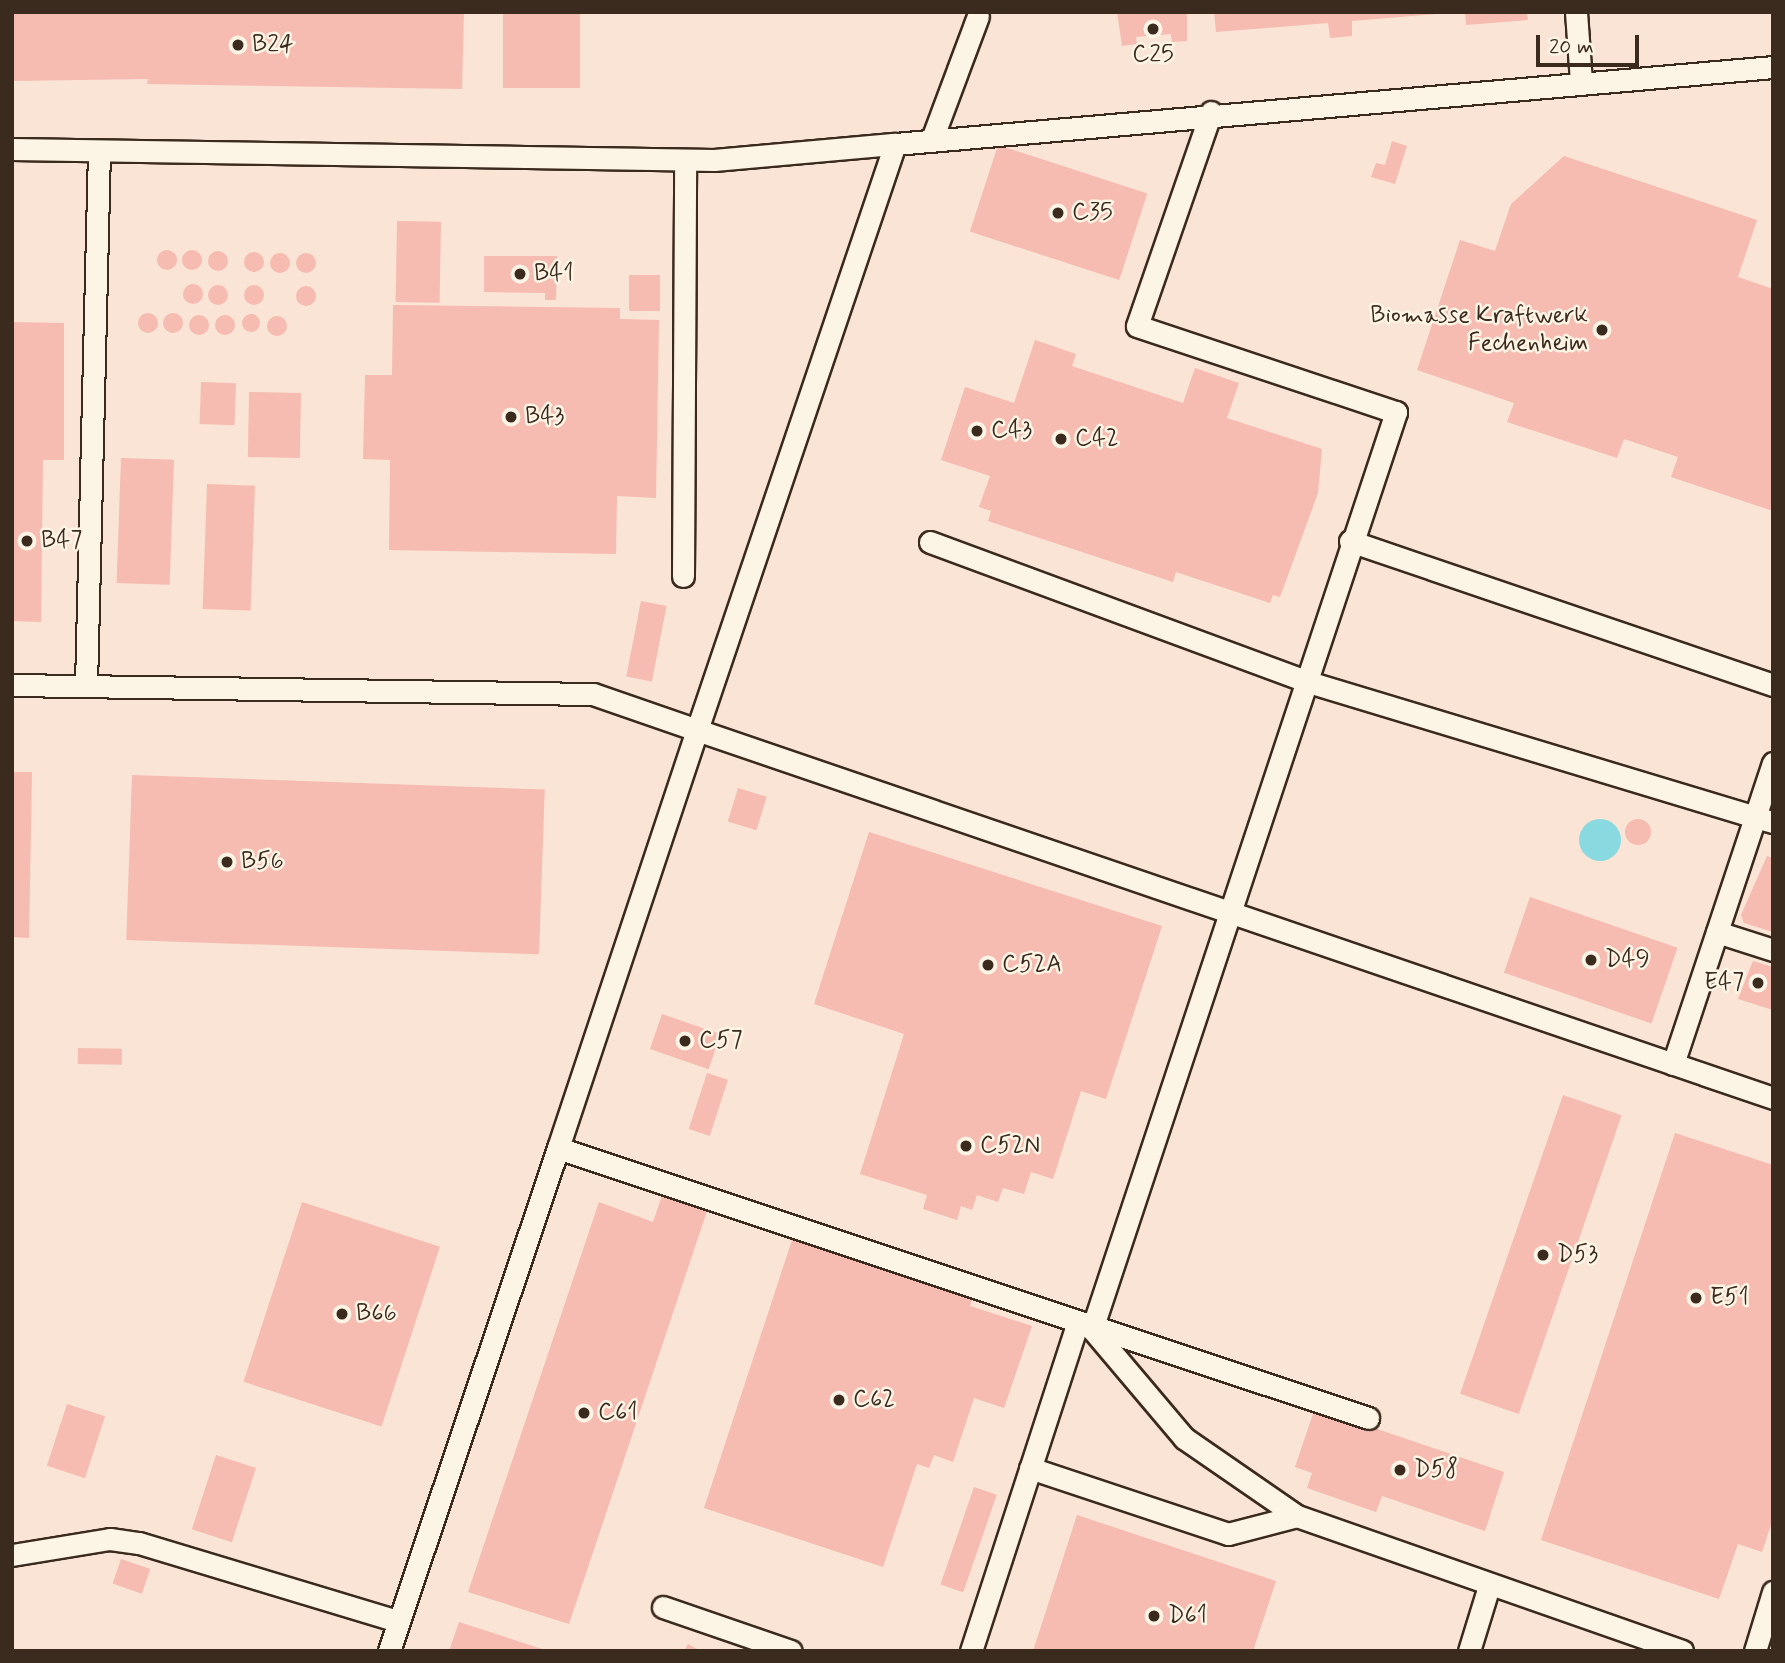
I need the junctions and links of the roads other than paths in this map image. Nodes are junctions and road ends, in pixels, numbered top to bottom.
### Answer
1 (1576, 12) edge
2 (978, 16) dead end
3 (1773, 67) edge
4 (1581, 81) junction
5 (1211, 112) junction
6 (932, 139) junction
7 (895, 144) junction
8 (12, 149) edge
9 (99, 151) junction
10 (685, 159) junction
11 (1350, 541) junction
12 (930, 542) dead end
13 (683, 576) dead end
14 (1305, 681) junction
15 (12, 685) edge
16 (1773, 685) edge
17 (86, 686) junction
18 (697, 730) junction
19 (1773, 763) edge
20 (1764, 819) edge
21 (1230, 911) junction
22 (1717, 932) junction
23 (1773, 950) edge
24 (1673, 1064) junction
25 (1773, 1098) edge
26 (558, 1148) junction
27 (1084, 1327) junction
28 (1368, 1418) dead end
29 (1030, 1468) junction
30 (1297, 1516) junction
31 (12, 1555) edge
32 (1489, 1586) junction
33 (1773, 1592) edge
34 (663, 1607) dead end
35 (398, 1621) junction
36 (389, 1651) edge
37 (790, 1651) edge
38 (971, 1651) edge
39 (1469, 1651) edge
40 (1682, 1651) edge
41 (1755, 1651) edge

1 - 4 lane
2 - 6 lane
3 - 4 lane
4 - 5 lane
5 - 6 lane
5 - 11 lane
6 - 7 lane
7 - 10 lane
7 - 18 lane
8 - 9 lane
9 - 10 lane
9 - 17 lane
10 - 13 lane
11 - 14 lane
11 - 16 lane
12 - 14 lane
14 - 20 lane
14 - 21 lane
15 - 17 lane
17 - 18 lane
18 - 21 lane
18 - 26 lane
19 - 20 lane
20 - 22 lane
21 - 24 lane
21 - 27 lane
22 - 23 lane
22 - 24 lane
24 - 25 lane
26 - 27 lane
26 - 35 lane
27 - 28 lane
27 - 29 lane
27 - 30 lane
29 - 30 lane
29 - 38 lane
30 - 32 lane
31 - 35 lane
32 - 39 lane
32 - 40 lane
33 - 41 lane
34 - 37 lane
35 - 36 lane

